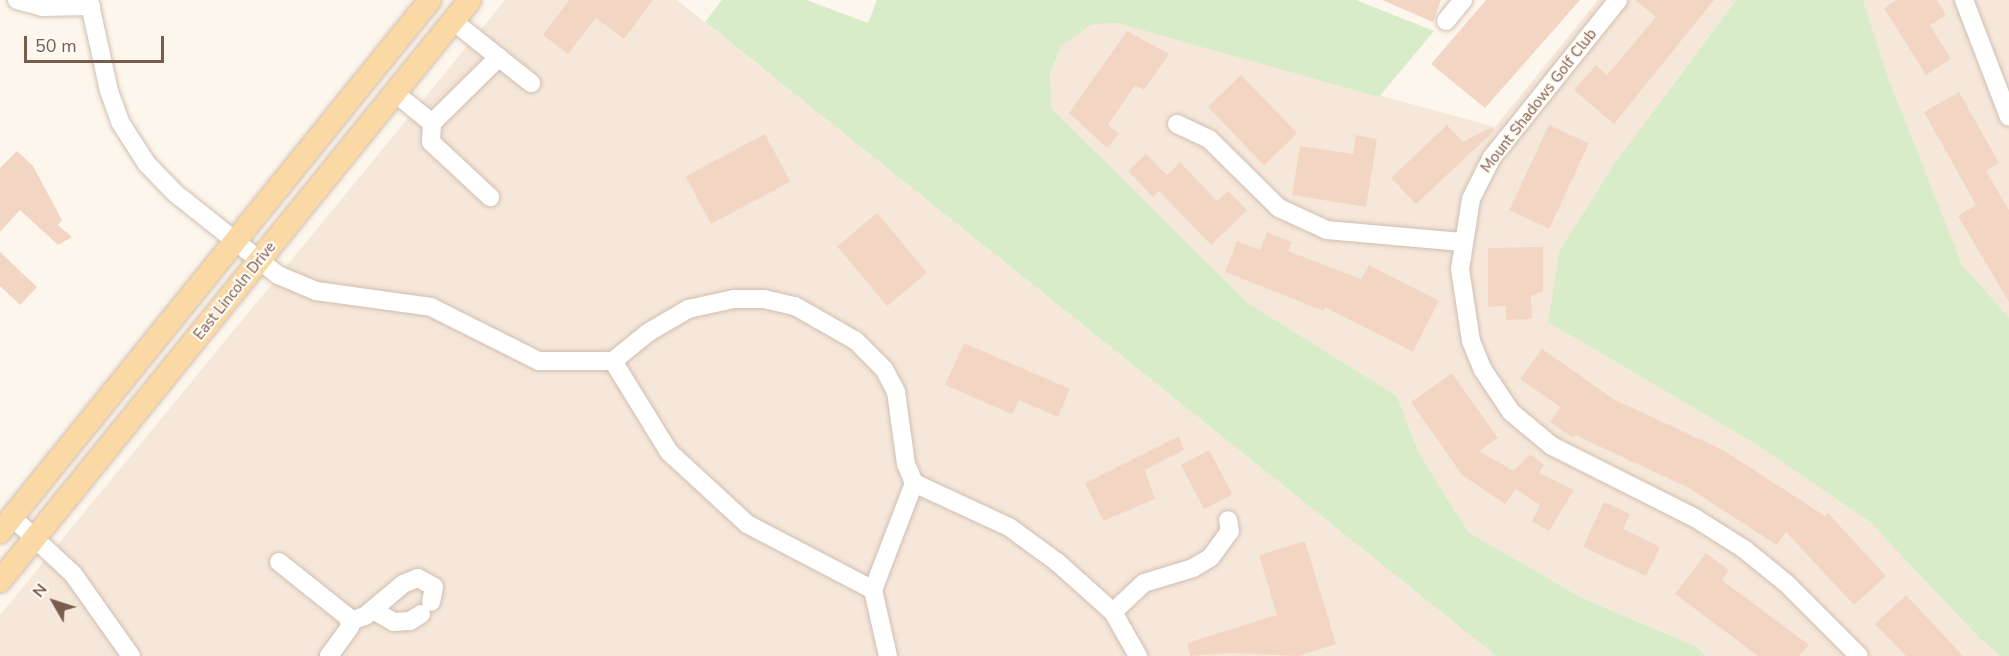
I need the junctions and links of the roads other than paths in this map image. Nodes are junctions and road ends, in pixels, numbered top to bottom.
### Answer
1 (17, 0) edge
2 (430, 0) edge
3 (470, 0) edge
4 (1462, 0) edge
5 (1618, 0) edge
6 (1964, 0) edge
7 (91, 2) edge
8 (453, 21) junction
9 (1446, 21) dead end
10 (500, 57) junction
11 (531, 83) dead end
12 (394, 93) junction
13 (2009, 117) edge
14 (432, 123) junction
15 (1178, 124) dead end
16 (490, 197) dead end
17 (236, 242) junction
18 (1461, 242) junction
19 (259, 261) junction
20 (614, 361) junction
21 (914, 483) junction
22 (1228, 520) dead end
23 (6, 525) edge
24 (36, 537) junction
25 (279, 562) dead end
26 (0, 581) edge
27 (873, 590) junction
28 (373, 610) junction
29 (1113, 612) junction
30 (349, 622) junction
31 (131, 656) edge
32 (329, 656) edge
33 (888, 656) edge
34 (1138, 656) edge
35 (1859, 656) edge

1 - 7 street
2 - 17 main road, East Lincoln Drive
3 - 8 main road, East Lincoln Drive
4 - 9 street
5 - 18 street, Mount Shadows Golf Club
6 - 13 street
7 - 17 street
8 - 10 street
8 - 12 main road, East Lincoln Drive
10 - 11 street
10 - 14 street
12 - 14 street
12 - 19 main road, East Lincoln Drive
14 - 16 street
15 - 18 street
17 - 19 street
17 - 23 main road, East Lincoln Drive
18 - 35 street, Mount Shadows Golf Club
19 - 20 street
19 - 24 main road, East Lincoln Drive
20 - 21 street
20 - 27 street
21 - 27 street
21 - 29 street
22 - 29 street
23 - 24 street
24 - 26 main road, East Lincoln Drive
24 - 31 street
25 - 30 street
27 - 33 street
28 - 28 street
28 - 30 street
29 - 34 street
30 - 32 street

